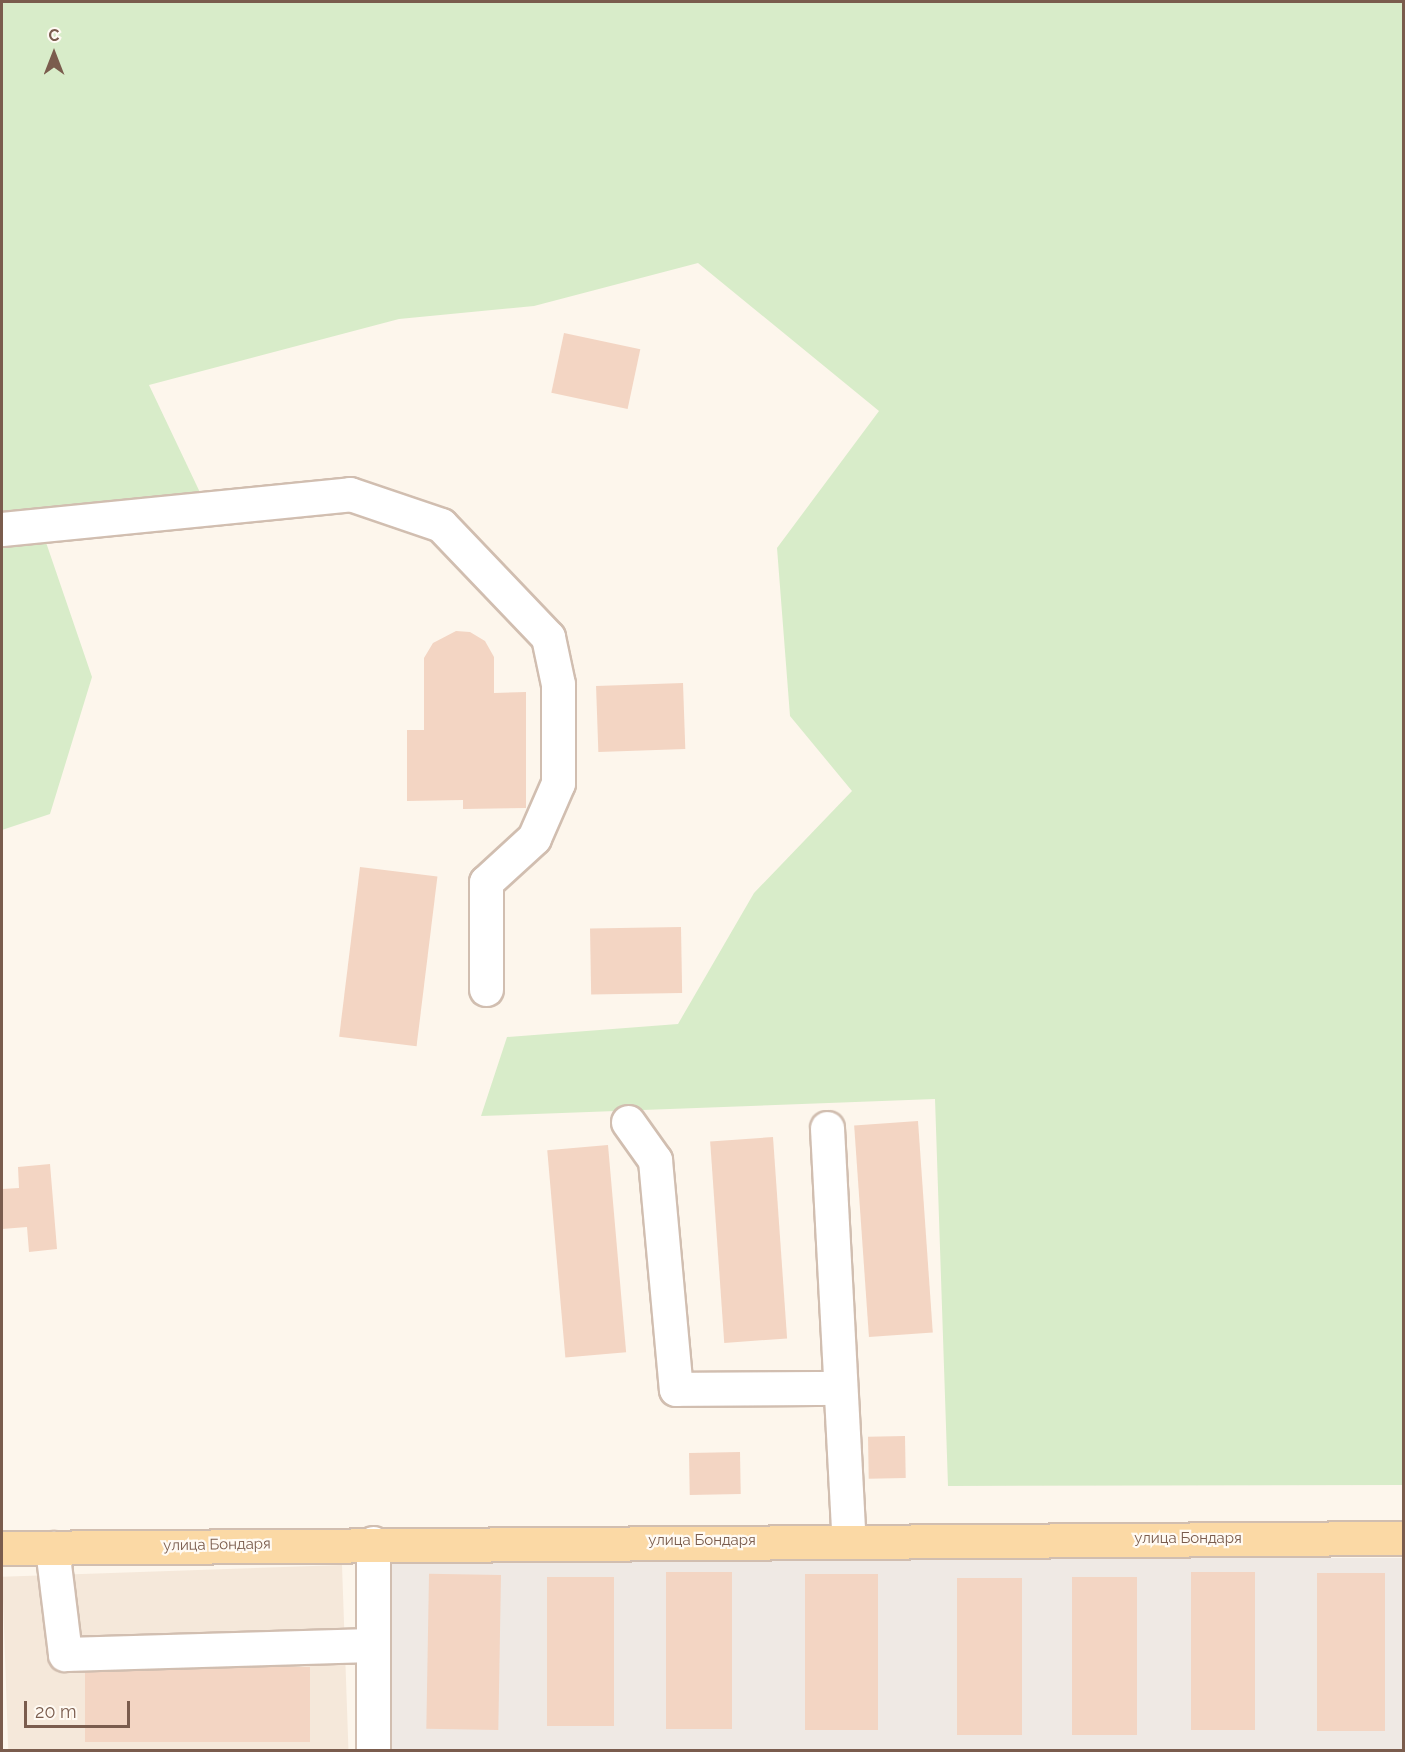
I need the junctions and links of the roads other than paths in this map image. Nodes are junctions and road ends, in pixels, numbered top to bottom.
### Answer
1 (2, 529) edge
2 (486, 989) dead end
3 (628, 1122) dead end
4 (827, 1128) dead end
5 (839, 1389) junction
6 (1404, 1538) edge
7 (849, 1540) junction
8 (373, 1543) junction
9 (2, 1548) edge
10 (52, 1548) junction
11 (372, 1645) junction
12 (373, 1750) edge

1 - 2 lane
3 - 5 lane
4 - 5 lane
5 - 7 lane
6 - 7 main road, улица Бондаря
7 - 8 main road, улица Бондаря
8 - 10 main road, улица Бондаря
8 - 11 lane
9 - 10 main road, улица Бондаря
10 - 11 lane
11 - 12 lane

